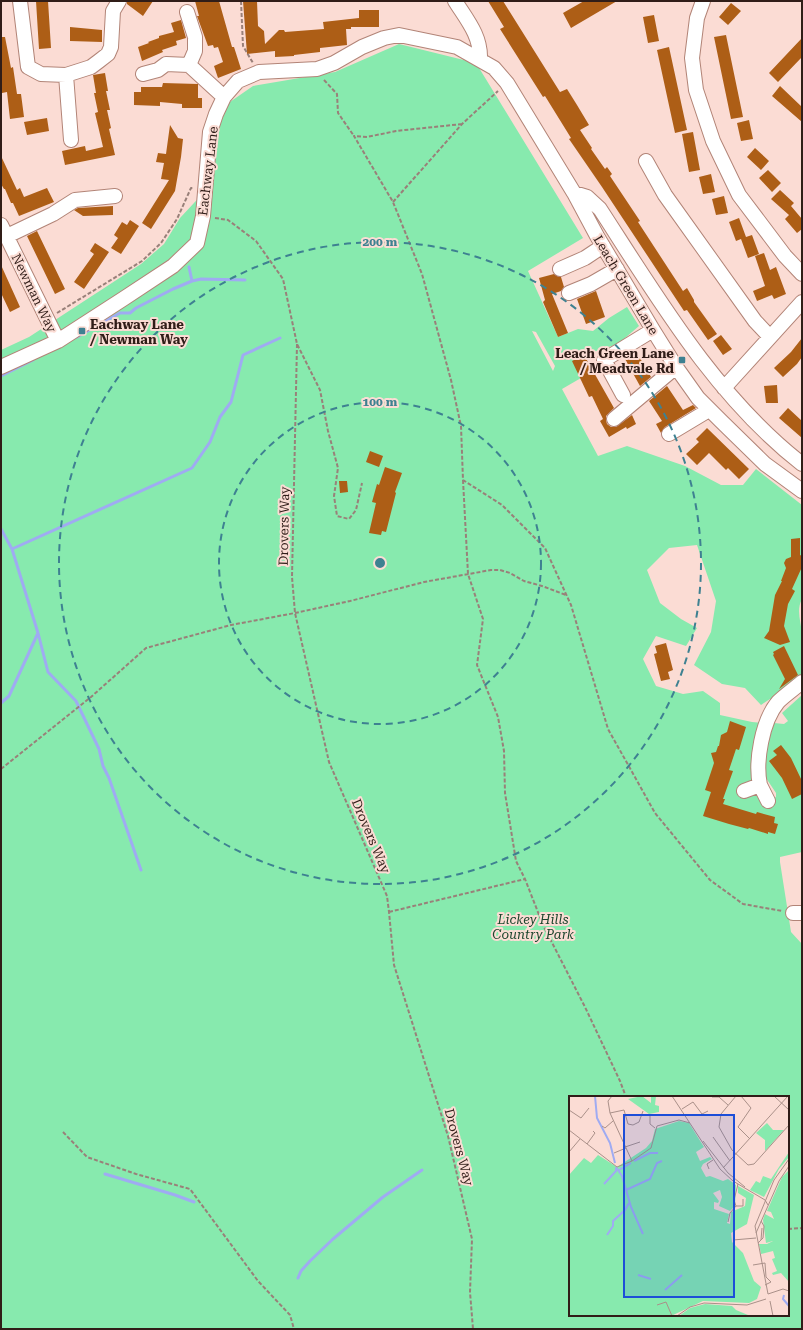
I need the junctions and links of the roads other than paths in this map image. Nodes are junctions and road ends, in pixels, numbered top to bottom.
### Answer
1 (20, 1) edge
2 (119, 1) edge
3 (455, 1) edge
4 (703, 1) edge
5 (187, 12) dead end
6 (480, 59) junction
7 (189, 65) junction
8 (143, 74) dead end
9 (66, 75) junction
10 (224, 97) junction
11 (70, 140) dead end
12 (646, 161) dead end
13 (574, 193) junction
14 (116, 196) dead end
15 (5, 239) edge
16 (603, 246) junction
17 (560, 269) dead end
18 (617, 269) junction
19 (802, 274) edge
20 (569, 293) dead end
21 (802, 302) edge
22 (653, 330) junction
23 (770, 337) junction
24 (58, 340) junction
25 (1, 367) edge
26 (676, 367) junction
27 (724, 388) junction
28 (623, 395) dead end
29 (709, 410) junction
30 (614, 419) dead end
31 (669, 434) dead end
32 (802, 464) edge
33 (802, 491) edge
34 (802, 682) edge
35 (760, 785) junction
36 (744, 791) dead end
37 (768, 801) dead end

1 - 9 street
2 - 9 street
3 - 6 street
4 - 19 street
5 - 7 street
6 - 10 street, Eachway Lane
6 - 13 street, Leach Green Lane
7 - 8 street
7 - 10 street
9 - 11 street
10 - 24 street, Eachway Lane
12 - 23 street
13 - 16 street, Leach Green Lane
13 - 27 street, Leach Green Lane
14 - 15 street
15 - 24 street, Newman Way
16 - 17 street
16 - 18 street, Leach Green Lane
18 - 20 street
18 - 22 street, Leach Green Lane
21 - 23 street
22 - 26 street, Leach Green Lane
22 - 28 street
23 - 27 street
24 - 25 street, Eachway Lane
26 - 29 street, Leach Green Lane
26 - 30 street
27 - 32 street, Leach Green Lane
29 - 31 street
29 - 33 street, Leach Green Lane
34 - 35 street
35 - 36 street
35 - 37 street

